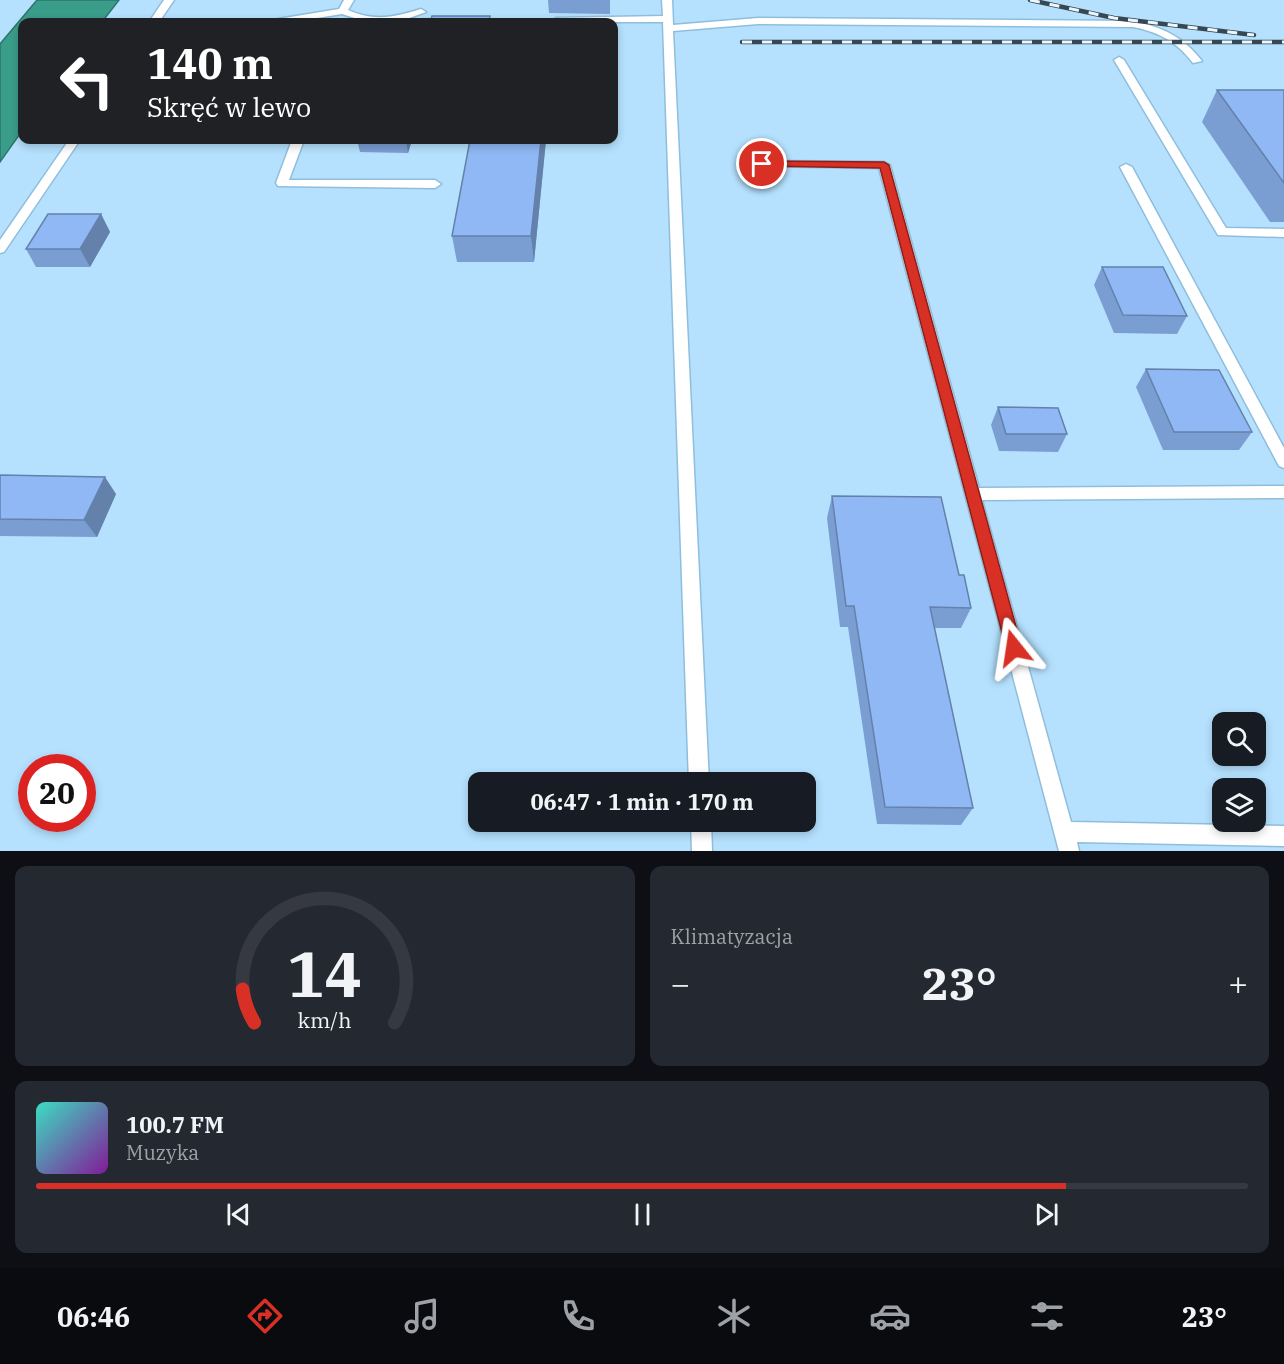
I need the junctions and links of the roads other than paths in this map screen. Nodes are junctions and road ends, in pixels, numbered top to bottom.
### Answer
1 (169, 0) edge
2 (349, 0) edge
3 (667, 0) edge
4 (343, 11) junction
5 (157, 18) edge
6 (302, 18) edge
7 (354, 18) edge
8 (407, 18) edge
9 (418, 18) edge
10 (618, 22) edge
11 (668, 23) junction
12 (1119, 60) dead end
13 (1197, 61) dead end
14 (72, 144) edge
15 (297, 144) edge
16 (762, 164) dead end
17 (1126, 167) dead end
18 (435, 184) dead end
19 (1284, 232) edge
20 (0, 249) edge
21 (1284, 462) edge
22 (1284, 492) edge
23 (973, 494) junction
24 (699, 772) edge
25 (701, 832) edge
26 (1284, 836) edge
27 (1066, 842) edge
28 (702, 851) edge

1 - 5 lane
2 - 4 lane
3 - 11 lane
4 - 6 lane
4 - 7 lane
8 - 9 lane
10 - 11 lane
11 - 13 lane
11 - 24 lane
12 - 19 lane
14 - 20 lane
15 - 18 lane
16 - 23 lane
17 - 21 lane
22 - 23 lane
23 - 27 lane
25 - 28 lane
26 - 27 lane

